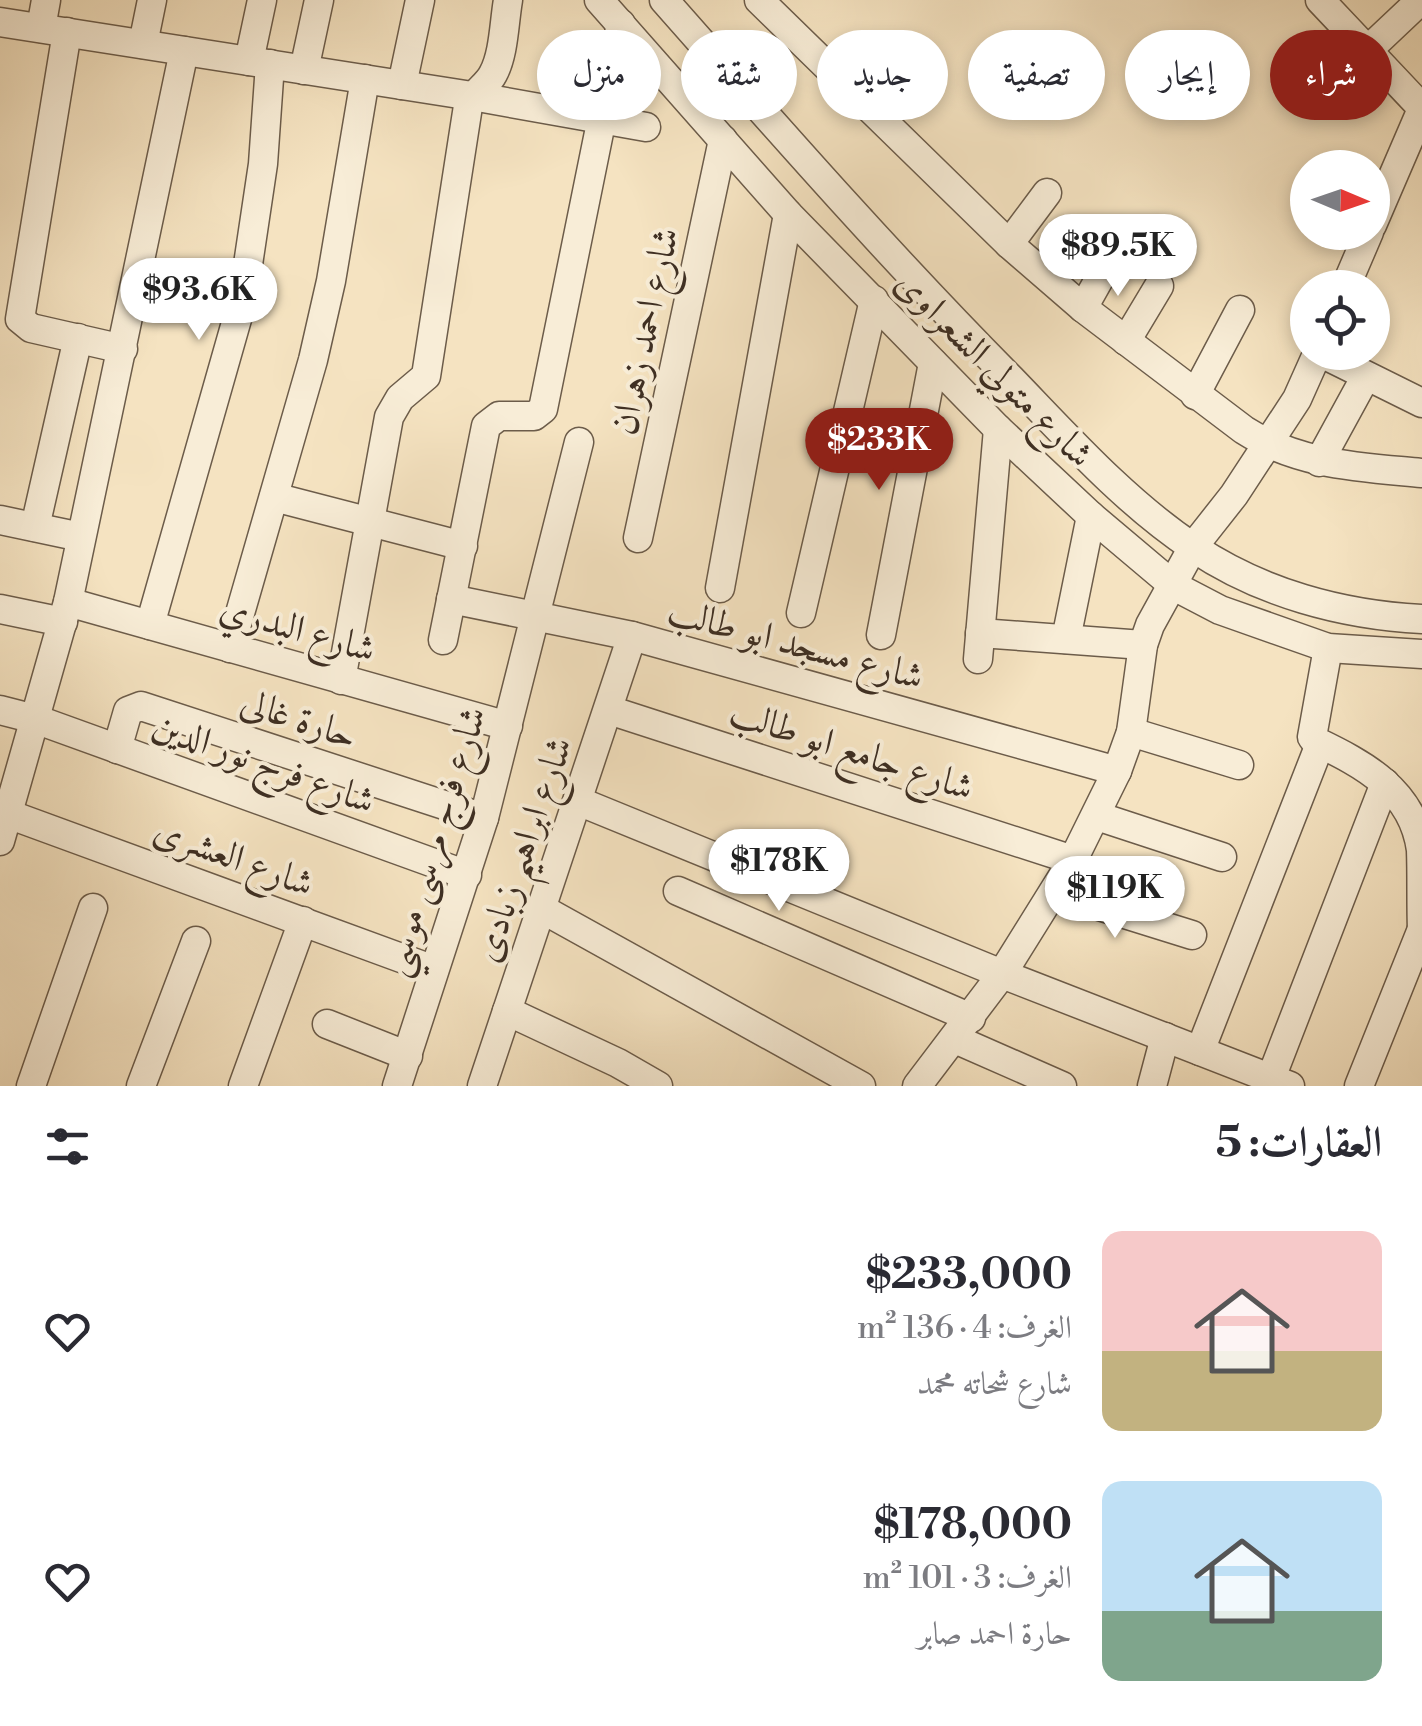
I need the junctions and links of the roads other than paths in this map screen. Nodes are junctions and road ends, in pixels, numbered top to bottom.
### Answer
1 (46, 0) edge
2 (152, 0) edge
3 (262, 0) edge
4 (320, 0) edge
5 (420, 0) edge
6 (508, 0) edge
7 (600, 0) edge
8 (664, 0) edge
9 (759, 0) edge
10 (1421, 0) edge
11 (1328, 4) edge
12 (0, 22) edge
13 (621, 24) junction
14 (54, 30) junction
15 (620, 30) edge
16 (1351, 30) edge
17 (1389, 30) edge
18 (143, 44) junction
19 (184, 51) junction
20 (259, 62) junction
21 (304, 70) junction
22 (1392, 76) edge
23 (365, 79) junction
24 (402, 85) junction
25 (472, 96) junction
26 (537, 108) edge
27 (1422, 109) edge
28 (601, 120) edge
29 (607, 120) edge
30 (646, 127) dead end
31 (723, 140) junction
32 (1390, 183) edge
33 (1048, 193) dead end
34 (788, 214) junction
35 (1008, 244) junction
36 (1106, 267) dead end
37 (1160, 286) dead end
38 (874, 300) junction
39 (1083, 308) junction
40 (1240, 310) dead end
41 (10, 322) edge
42 (78, 338) junction
43 (1126, 341) junction
44 (123, 349) junction
45 (934, 363) junction
46 (1310, 370) edge
47 (1354, 370) edge
48 (1366, 376) junction
49 (1195, 394) junction
50 (1422, 404) edge
51 (998, 429) junction
52 (579, 442) dead end
53 (1268, 446) junction
54 (1319, 462) junction
55 (1422, 473) edge
56 (274, 498) junction
57 (1091, 516) junction
58 (0, 520) edge
59 (369, 521) junction
60 (34, 527) junction
61 (81, 537) junction
62 (638, 538) dead end
63 (463, 546) junction
64 (1193, 548) junction
65 (1174, 586) junction
66 (720, 588) dead end
67 (452, 599) junction
68 (0, 610) edge
69 (65, 612) junction
70 (802, 613) dead end
71 (537, 616) junction
72 (1422, 618) edge
73 (150, 625) junction
74 (881, 635) dead end
75 (632, 636) junction
76 (1066, 639) junction
77 (443, 640) dead end
78 (1143, 645) junction
79 (230, 648) junction
80 (1328, 648) junction
81 (1422, 654) edge
82 (341, 680) junction
83 (0, 710) edge
84 (609, 710) junction
85 (35, 719) junction
86 (508, 726) junction
87 (1131, 732) junction
88 (1320, 744) junction
89 (117, 748) junction
90 (1239, 765) dead end
91 (1118, 771) junction
92 (1384, 783) junction
93 (578, 801) junction
94 (1097, 816) junction
95 (484, 818) junction
96 (4, 827) edge
97 (1222, 857) dead end
98 (1073, 860) junction
99 (467, 875) junction
100 (678, 891) dead end
101 (1054, 892) junction
102 (93, 908) dead end
103 (542, 909) junction
104 (303, 921) junction
105 (1422, 930) edge
106 (1192, 935) dead end
107 (196, 941) dead end
108 (434, 970) junction
109 (1002, 974) junction
110 (507, 1011) junction
111 (327, 1024) dead end
112 (963, 1029) junction
113 (1165, 1038) junction
114 (1200, 1051) junction
115 (408, 1056) junction
116 (1281, 1082) edge
117 (1154, 1085) edge
118 (31, 1086) edge
119 (140, 1086) edge
120 (243, 1086) edge
121 (397, 1086) edge
122 (482, 1086) edge
123 (658, 1086) edge
124 (860, 1086) edge
125 (917, 1086) edge
126 (1062, 1086) edge
127 (1359, 1086) edge

1 - 14 street
2 - 18 street
3 - 20 street
4 - 21 street
5 - 24 street
6 - 25 street
7 - 13 street, شارع متولي الشعراوى
8 - 64 street, شارع متولي الشعراوى
9 - 35 street
10 - 17 street
11 - 16 street
12 - 14 street
13 - 15 street
13 - 31 street, شارع متولي الشعراوى
14 - 18 street
14 - 41 street
18 - 19 street
19 - 20 street
19 - 44 street
20 - 21 street
20 - 73 street
21 - 23 street
22 - 27 street
23 - 24 street
23 - 56 street
24 - 25 street
25 - 26 street
25 - 59 street
27 - 32 street
28 - 63 street
29 - 30 street
31 - 34 street, شارع متولي الشعراوى
31 - 62 street, شارع احمد زهران
33 - 35 street
34 - 38 street, شارع متولي الشعراوى
34 - 66 street
35 - 39 street
36 - 39 street
37 - 43 street
38 - 45 street, شارع متولي الشعراوى
38 - 70 street
39 - 43 street
40 - 49 street
41 - 42 street
42 - 44 street
42 - 60 street
43 - 49 street
44 - 61 street
45 - 51 street, شارع متولي الشعراوى
45 - 74 street
46 - 53 street
47 - 48 street
48 - 50 street
48 - 54 street
49 - 53 street
51 - 57 street, شارع متولي الشعراوى
51 - 76 street
52 - 71 street, شارع فرج مرسى موسي
53 - 54 street
53 - 64 street
54 - 55 street
56 - 59 street
56 - 79 street
57 - 65 street, شارع متولي الشعراوى
57 - 76 street
58 - 60 street
59 - 63 street
59 - 82 street
60 - 61 street
61 - 69 street
63 - 67 street
64 - 65 street
64 - 72 street, شارع متولي الشعراوى
65 - 78 street
65 - 80 street, شارع متولي الشعراوى
67 - 71 street, شارع مسجد ابو طالب
67 - 77 street
68 - 69 street, شارع البدري
69 - 73 street, شارع البدري
69 - 85 street
71 - 75 street, شارع مسجد ابو طالب
71 - 86 street, شارع فرج مرسى موسي
73 - 79 street, شارع البدري
75 - 84 street, شارع ابراهيم زبادى
75 - 91 street, شارع مسجد ابو طالب
76 - 78 street
78 - 87 street
79 - 82 street, شارع البدري
80 - 81 street, شارع متولي الشعراوى
80 - 88 street
82 - 86 street, شارع البدري
83 - 85 street, شارع فرج نور الدين
84 - 93 street, شارع ابراهيم زبادى
84 - 98 street, شارع جامع ابو طالب
85 - 89 street, شارع فرج نور الدين
85 - 96 street
86 - 95 street, شارع فرج مرسى موسي
87 - 90 street
87 - 91 street
88 - 92 street
88 - 114 street
89 - 95 street, حارة غالى
89 - 99 street, شارع فرج نور الدين
91 - 94 street
92 - 105 street
92 - 116 street
93 - 103 street, شارع ابراهيم زبادى
93 - 109 street
94 - 97 street
94 - 98 street
95 - 99 street, شارع فرج مرسى موسي
96 - 104 street, شارع العشرى
98 - 101 street
99 - 108 street, شارع فرج مرسى موسي
100 - 112 street
101 - 106 street
101 - 109 street
102 - 118 street
103 - 110 street, شارع ابراهيم زبادى
103 - 124 street
104 - 108 street, شارع العشرى
104 - 120 street
105 - 127 street
107 - 119 street
108 - 115 street, شارع فرج مرسى موسي
109 - 112 street
109 - 113 street
110 - 122 street, شارع ابراهيم زبادى
110 - 123 street
111 - 115 street
112 - 125 street
112 - 126 street
113 - 114 street
113 - 117 street
114 - 116 street
115 - 121 street, شارع فرج مرسى موسي

